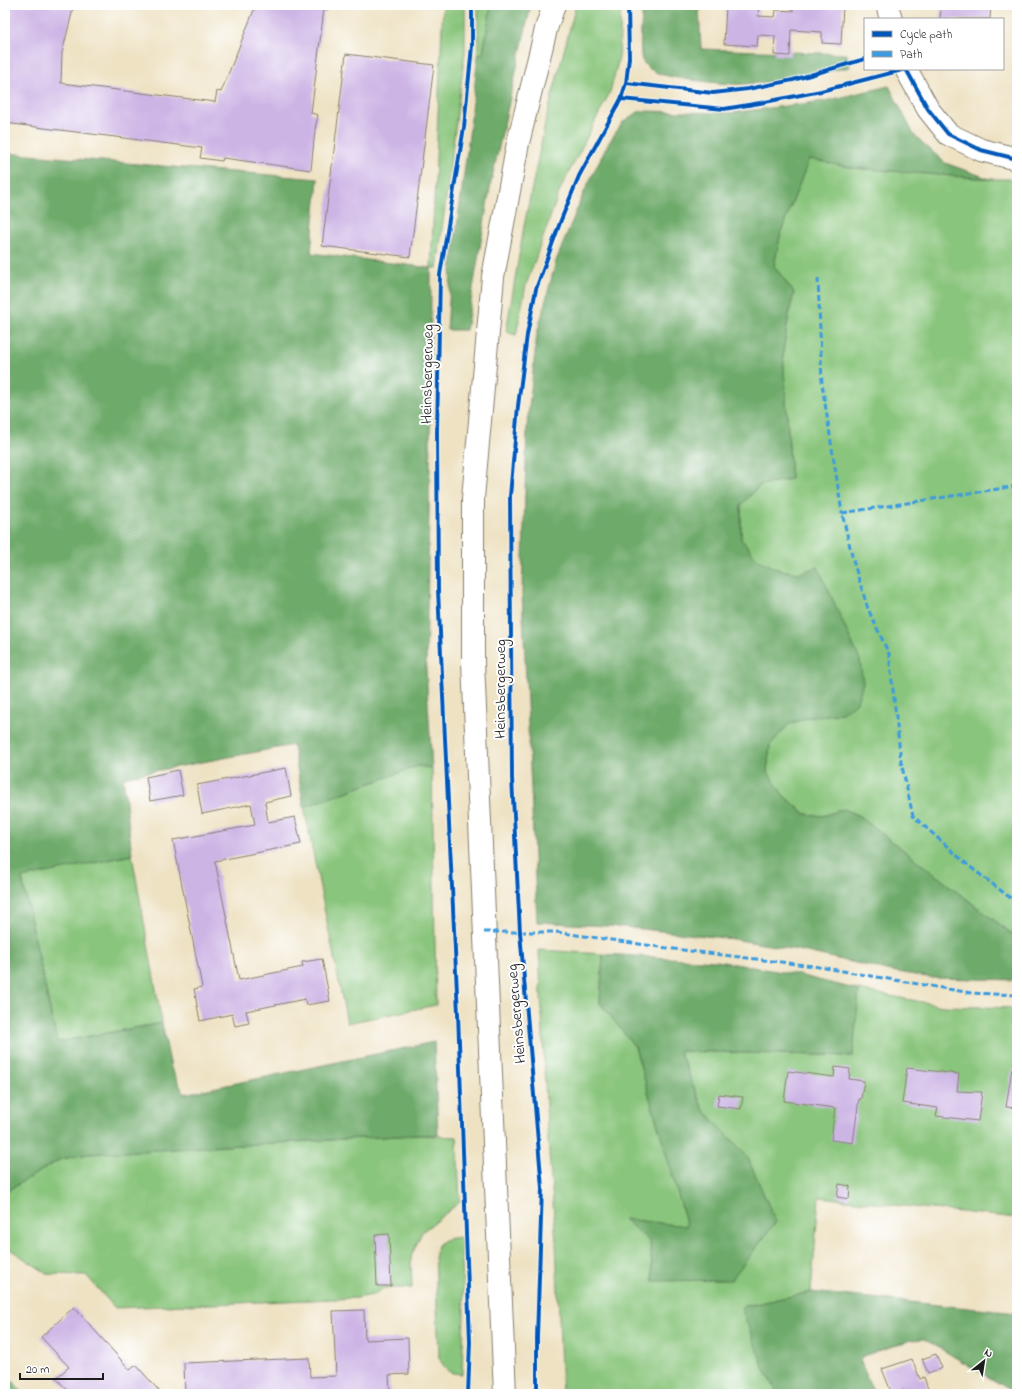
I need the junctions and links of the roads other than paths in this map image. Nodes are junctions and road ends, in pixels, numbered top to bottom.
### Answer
1 (554, 5) edge
2 (887, 5) edge
3 (891, 18) edge
4 (907, 70) edge
5 (1017, 159) edge
6 (505, 1394) edge

1 - 6 main road, Heinsbergerweg
2 - 3 main road
4 - 5 main road

